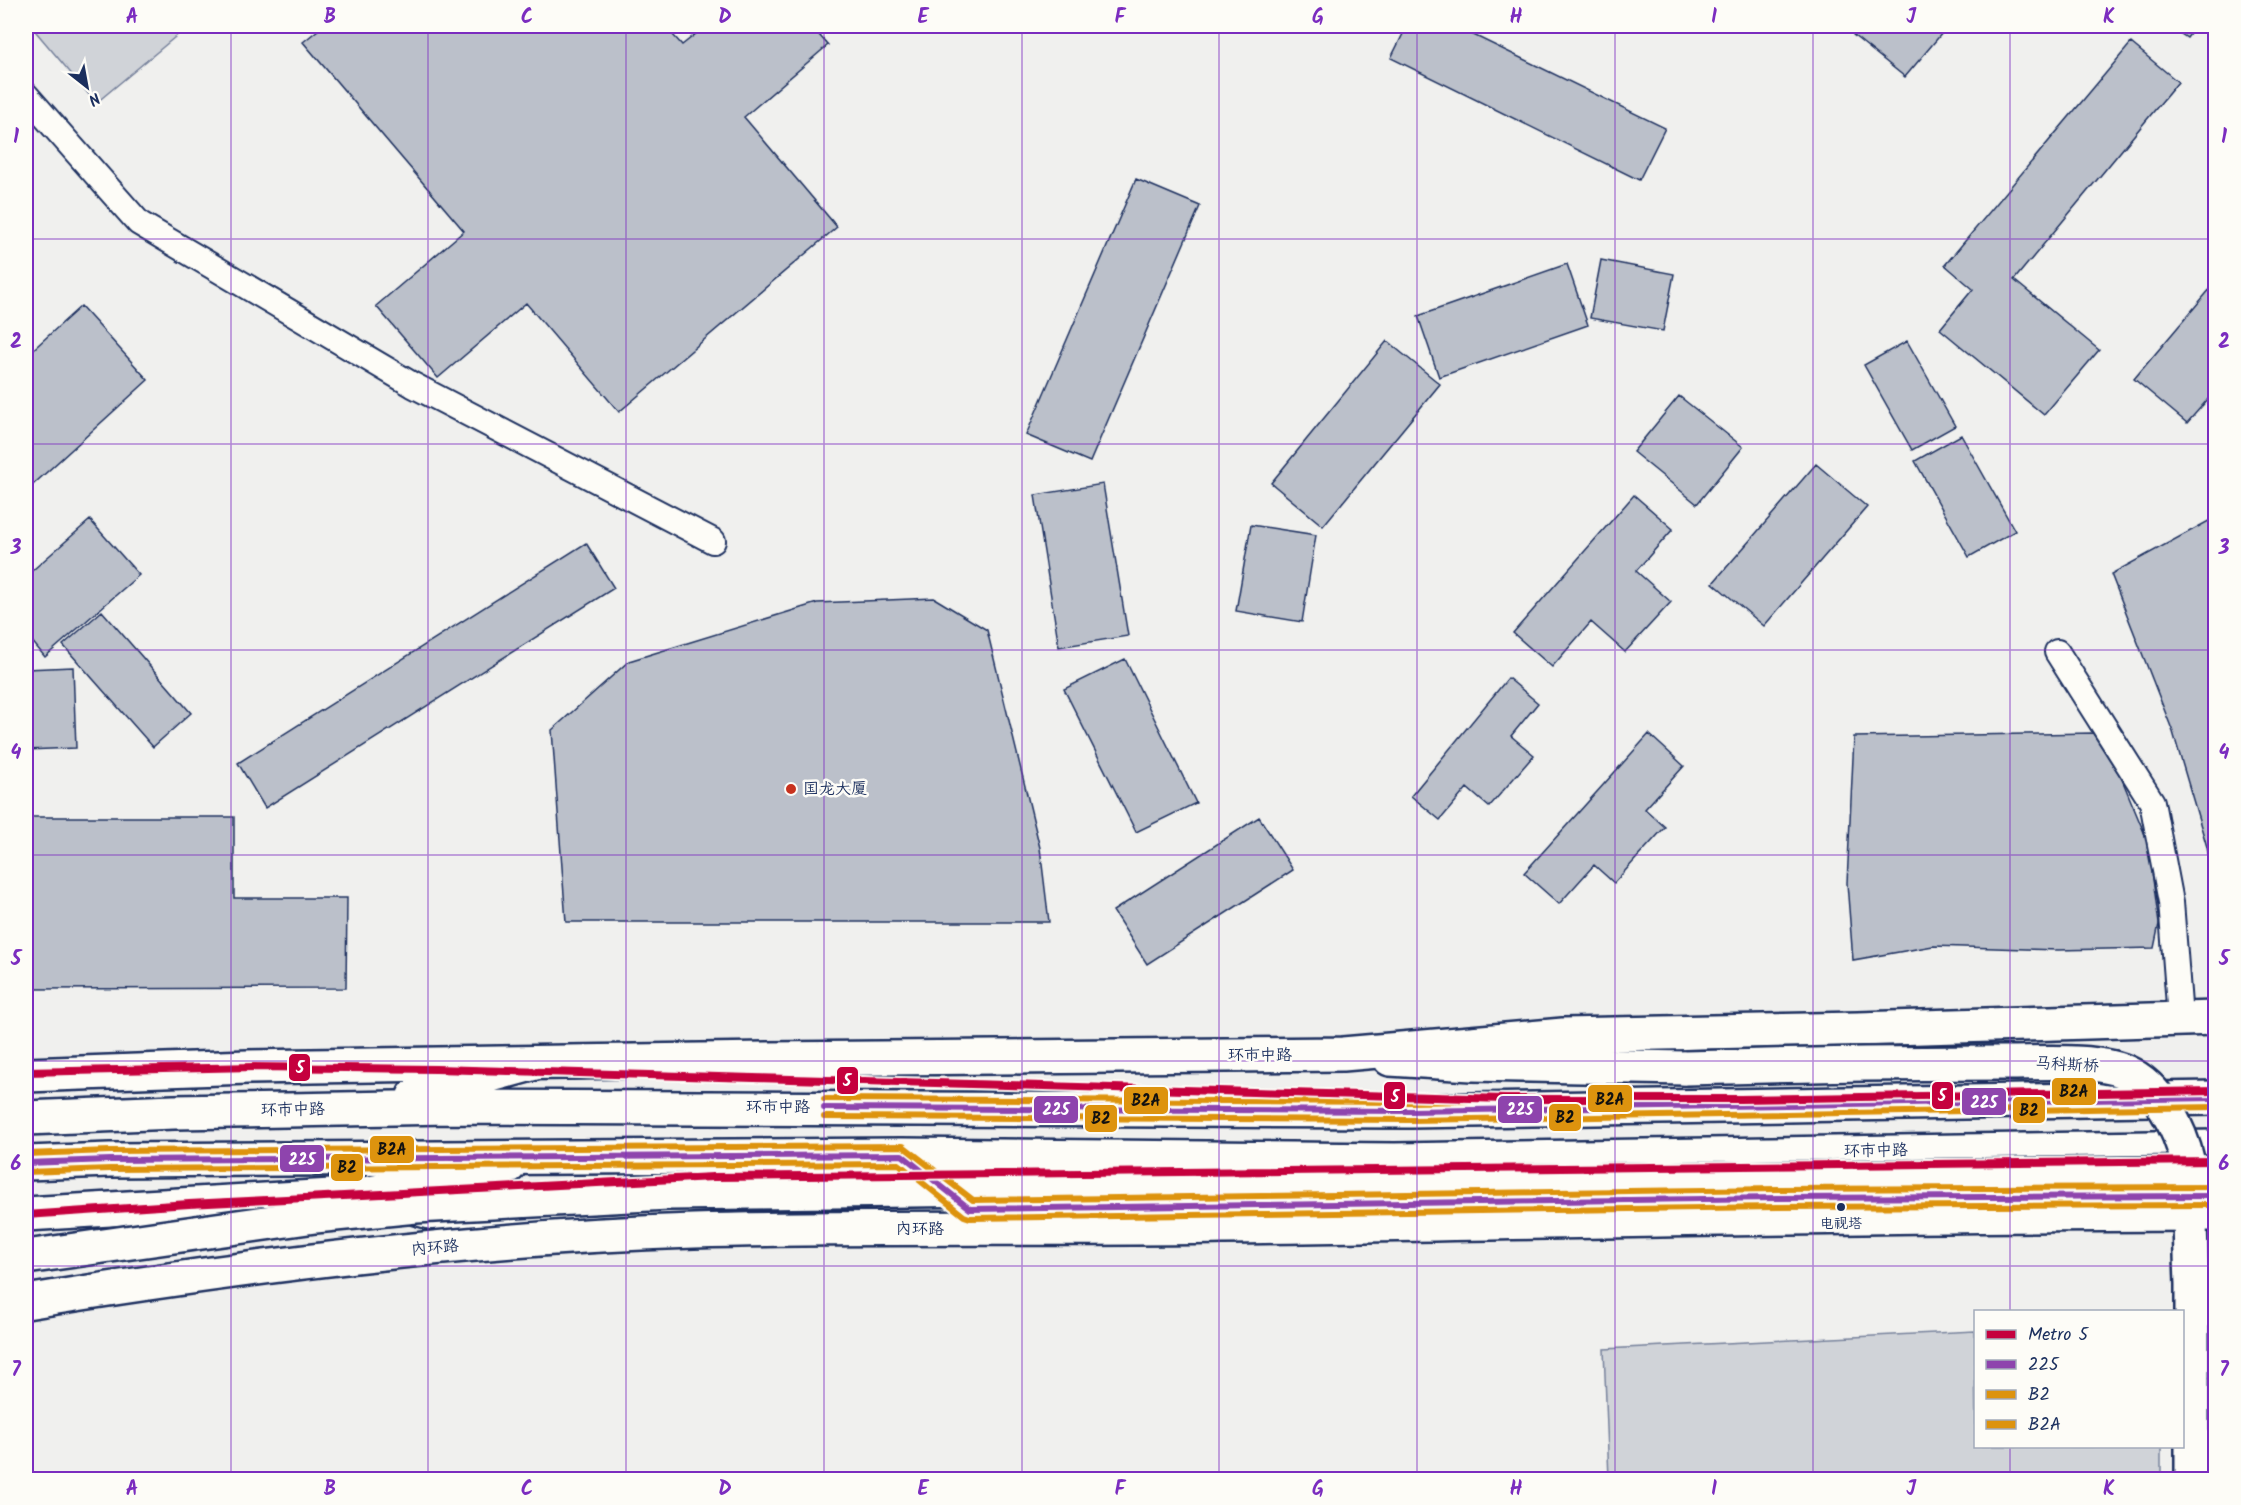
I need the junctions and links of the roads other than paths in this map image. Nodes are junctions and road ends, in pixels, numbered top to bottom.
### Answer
1 (26, 95) edge
2 (713, 541) dead end
3 (2057, 652) dead end
4 (2180, 1018) junction
5 (2216, 1018) edge
6 (1343, 1054) junction
7 (535, 1063) junction
8 (26, 1075) edge
9 (2216, 1098) edge
10 (363, 1110) junction
11 (26, 1118) edge
12 (2216, 1146) edge
13 (902, 1155) junction
14 (550, 1158) junction
15 (26, 1163) edge
16 (2216, 1173) edge
17 (365, 1194) junction
18 (2216, 1196) edge
19 (970, 1209) junction
20 (26, 1214) edge
21 (2216, 1215) edge
22 (26, 1257) edge
23 (26, 1302) edge
24 (2192, 1479) edge

1 - 2 lane
3 - 4 lane
4 - 5 main road
4 - 6 main road
6 - 7 main road, 环市中路
6 - 24 main road, 马科斯桥, bridge
7 - 8 main road, 环市中路
7 - 10 main road
9 - 10 main road, 环市中路
10 - 11 main road, 环市中路
12 - 13 main road, 环市中路
13 - 14 main road, 环市中路
13 - 19 main road
14 - 15 main road, 环市中路
14 - 17 main road
16 - 22 main road, bridge
17 - 19 main road
17 - 20 main road
18 - 19 main road
21 - 23 main road, 内环路, bridge

